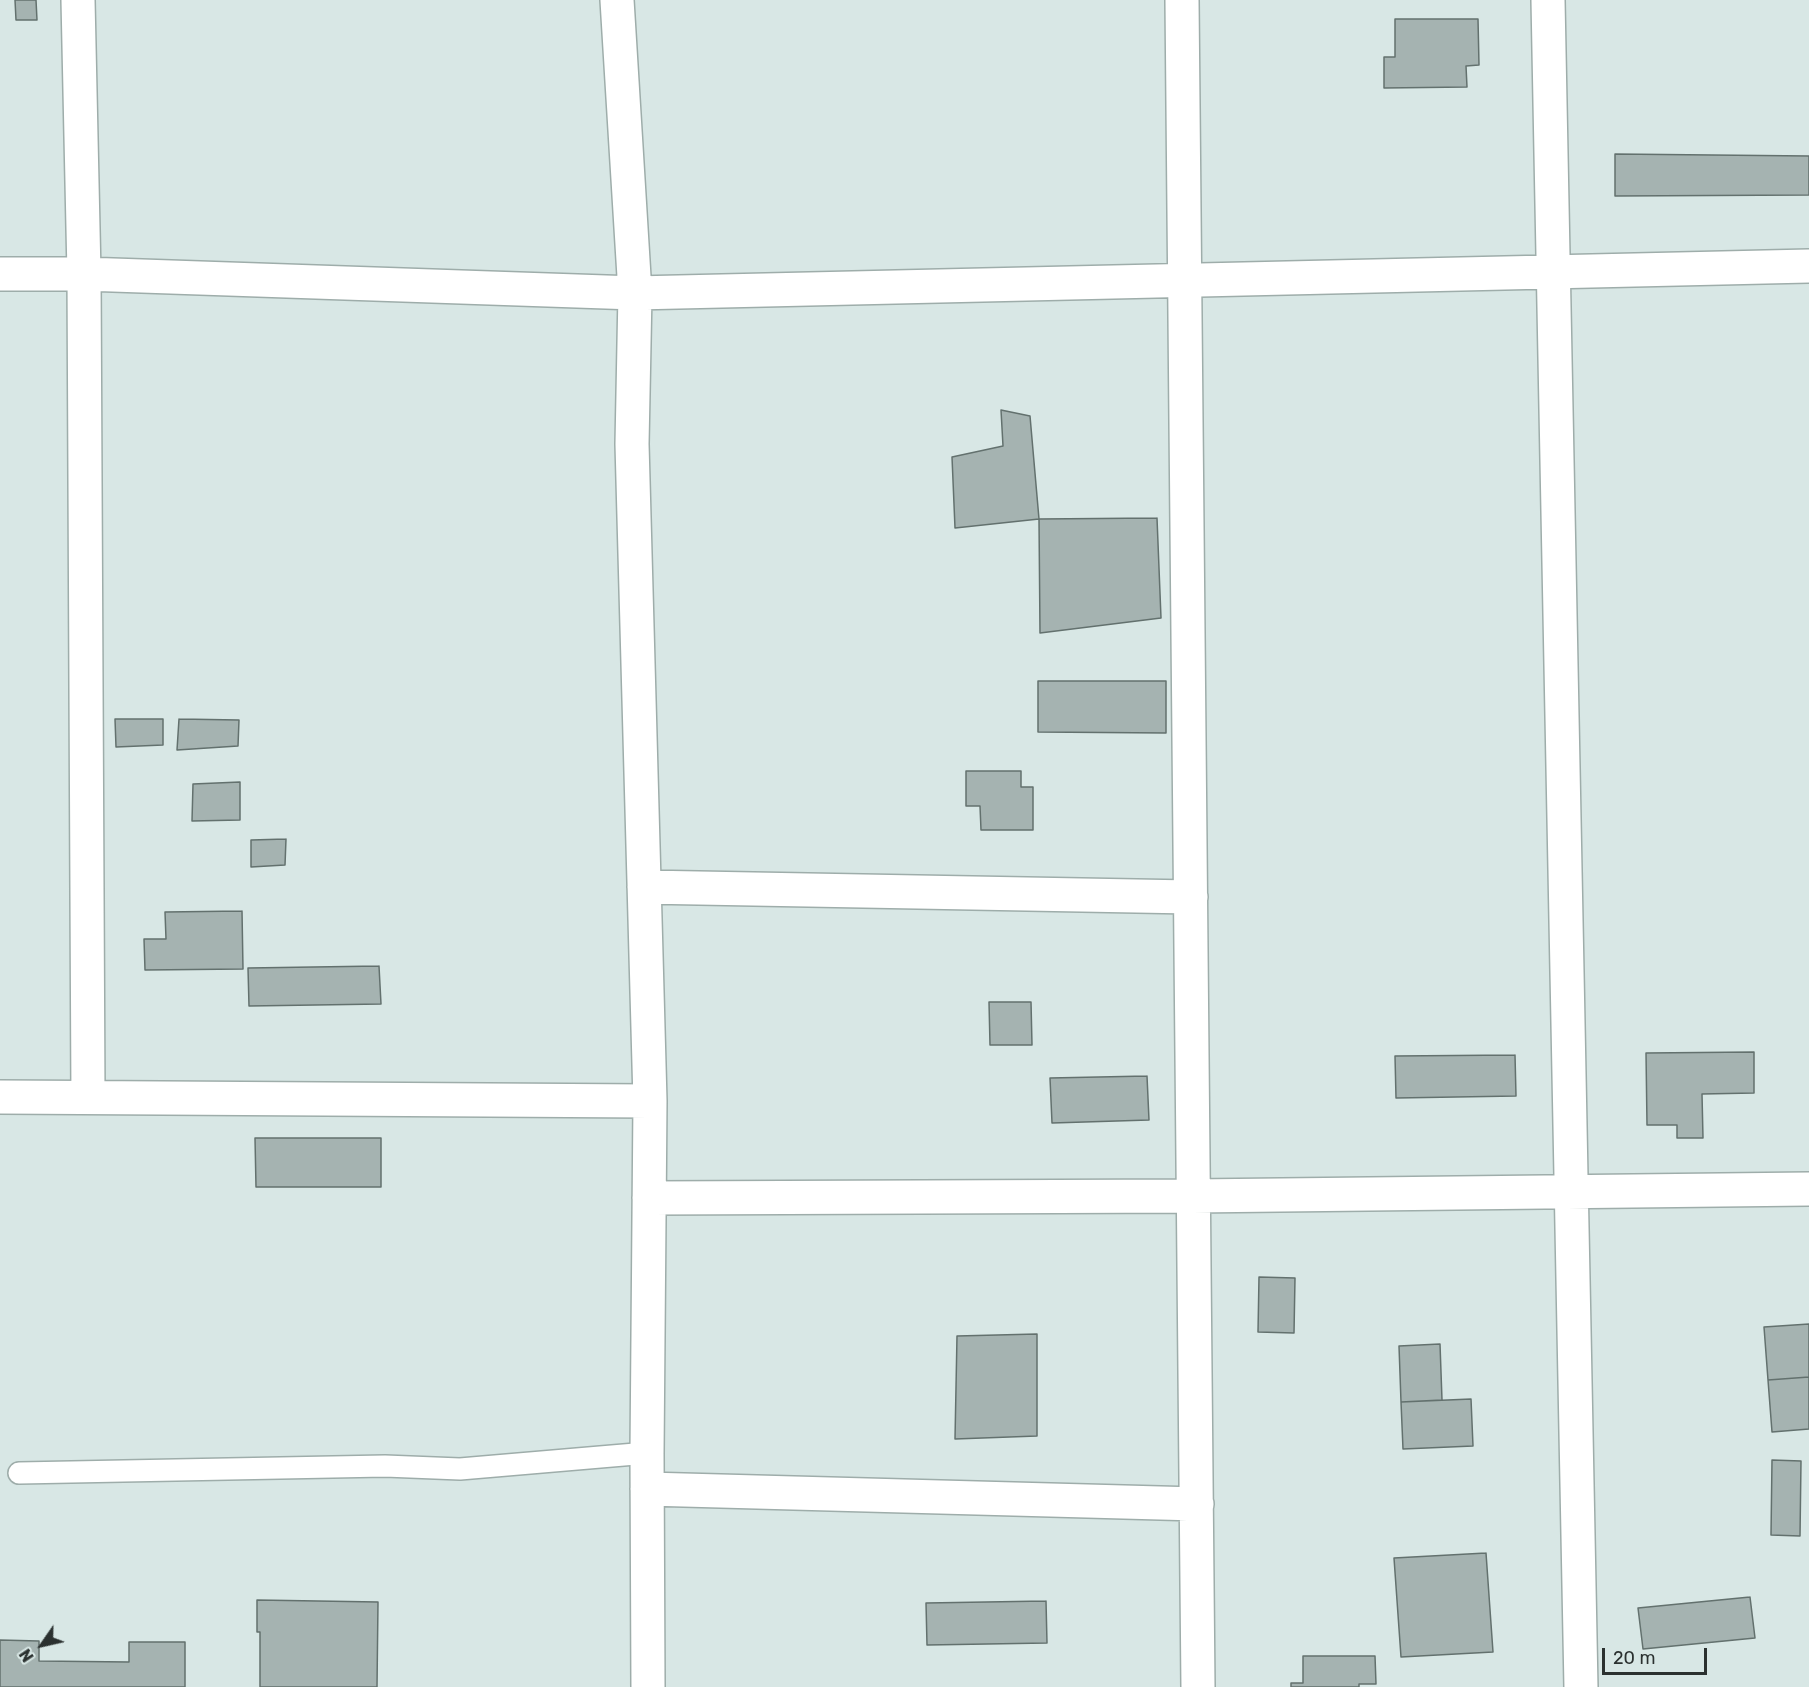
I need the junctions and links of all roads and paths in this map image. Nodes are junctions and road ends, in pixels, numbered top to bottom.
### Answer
1 (78, 0) edge
2 (616, 0) edge
3 (1182, 0) edge
4 (1548, 0) edge
5 (1809, 266) edge
6 (1553, 271) junction
7 (0, 274) edge
8 (84, 274) junction
9 (1185, 279) junction
10 (635, 294) junction
11 (644, 887) junction
12 (1191, 897) junction
13 (0, 1096) edge
14 (88, 1097) junction
15 (650, 1101) junction
16 (1809, 1189) edge
17 (1571, 1191) junction
18 (1193, 1196) junction
19 (649, 1198) junction
20 (647, 1453) junction
21 (19, 1473) dead end
22 (647, 1489) junction
23 (1197, 1504) junction
24 (648, 1687) edge
25 (1198, 1687) edge
26 (1581, 1687) edge

1 - 8 street
2 - 10 street
3 - 9 street
4 - 6 street
5 - 6 street
6 - 9 street
6 - 17 street
7 - 8 street
8 - 10 street
8 - 14 street
9 - 10 street
9 - 12 street
10 - 11 street
11 - 12 street
11 - 15 street
12 - 18 street
13 - 14 street
14 - 15 street
15 - 19 street
16 - 17 street
17 - 18 street
17 - 26 street
18 - 19 street
18 - 23 street
19 - 20 street
20 - 21 lane
20 - 22 street
22 - 23 street
22 - 24 street
23 - 25 street

